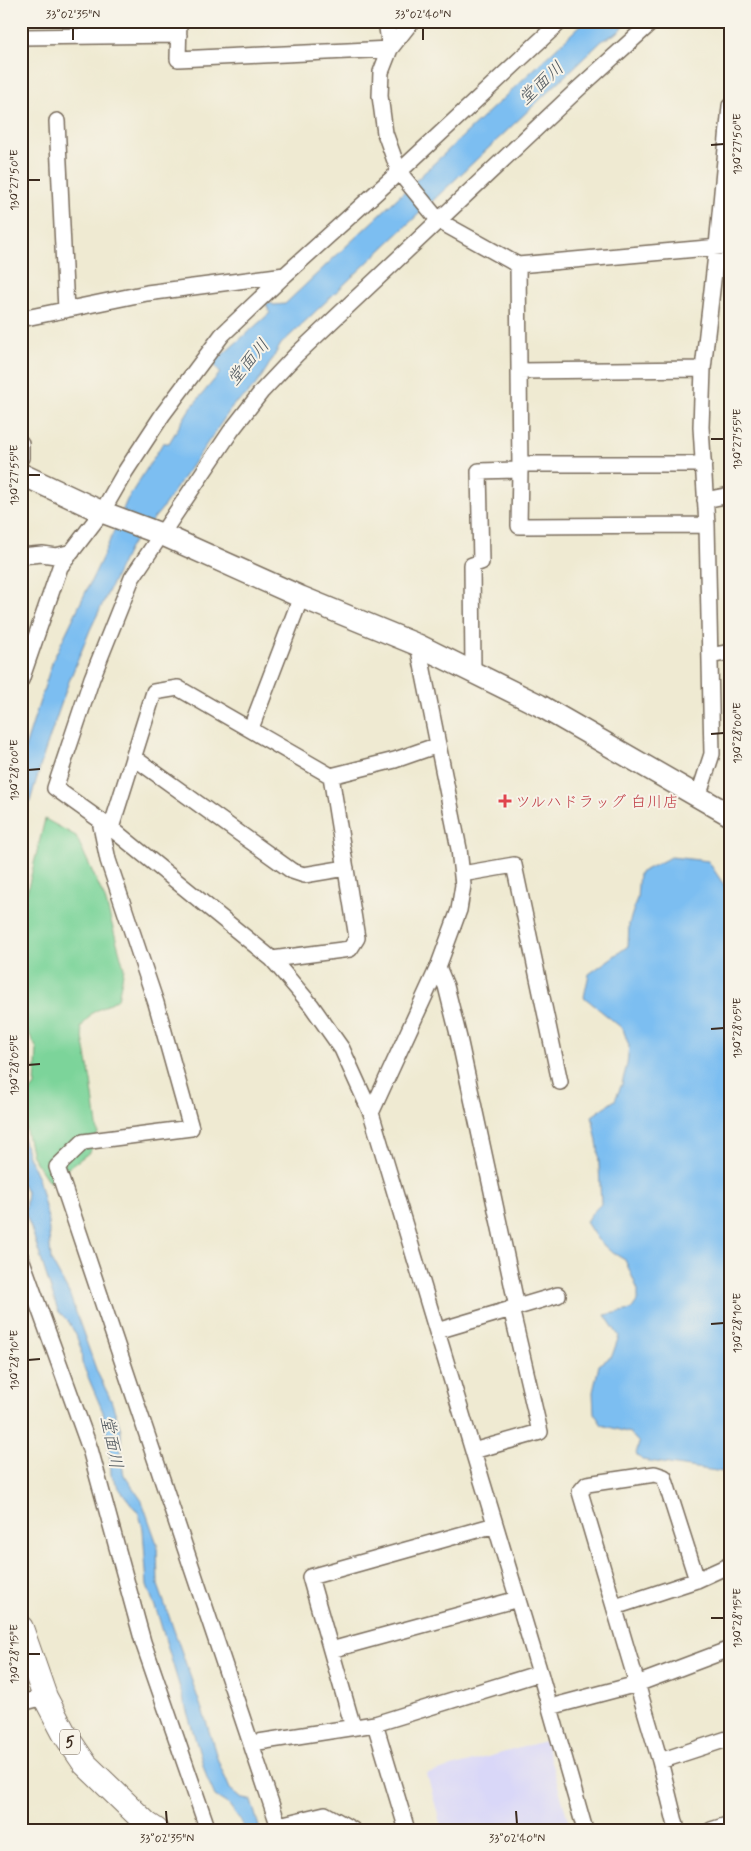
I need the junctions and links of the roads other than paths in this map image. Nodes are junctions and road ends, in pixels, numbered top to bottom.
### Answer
1 (386, 21) edge
2 (412, 21) edge
3 (561, 21) edge
4 (652, 21) edge
5 (179, 28) edge
6 (21, 37) edge
7 (390, 49) junction
8 (730, 106) edge
9 (56, 121) dead end
10 (399, 172) junction
11 (725, 206) edge
12 (436, 218) junction
13 (724, 246) edge
14 (518, 265) junction
15 (285, 275) junction
16 (66, 310) junction
17 (21, 319) edge
18 (703, 368) junction
19 (519, 371) junction
20 (21, 443) edge
21 (21, 458) edge
22 (704, 464) junction
23 (520, 467) junction
24 (21, 474) edge
25 (730, 495) edge
26 (705, 500) junction
27 (102, 512) junction
28 (707, 525) junction
29 (161, 534) junction
30 (72, 552) junction
31 (21, 556) edge
32 (301, 597) junction
33 (418, 645) junction
34 (730, 652) edge
35 (710, 656) junction
36 (473, 671) junction
37 (21, 680) edge
38 (251, 728) junction
39 (438, 745) junction
40 (133, 757) junction
41 (331, 776) junction
42 (698, 797) junction
43 (730, 814) edge
44 (105, 825) junction
45 (346, 868) junction
46 (462, 874) junction
47 (272, 960) junction
48 (438, 967) junction
49 (560, 1082) dead end
50 (371, 1113) junction
51 (21, 1258) edge
52 (558, 1295) dead end
53 (514, 1307) junction
54 (438, 1331) junction
55 (473, 1451) junction
56 (495, 1525) junction
57 (730, 1565) edge
58 (697, 1580) junction
59 (518, 1599) junction
60 (615, 1607) junction
61 (21, 1628) edge
62 (730, 1649) edge
63 (331, 1650) junction
64 (540, 1672) junction
65 (637, 1684) junction
66 (45, 1697) junction
67 (21, 1703) edge
68 (550, 1707) junction
69 (375, 1724) junction
70 (353, 1727) junction
71 (730, 1738) edge
72 (252, 1743) junction
73 (660, 1761) junction
74 (730, 1824) edge
75 (149, 1828) edge
76 (280, 1828) edge
77 (208, 1830) edge
78 (353, 1830) edge
79 (407, 1830) edge
80 (585, 1830) edge
81 (677, 1830) edge
82 (711, 1830) edge

1 - 7 street
2 - 7 street
3 - 10 street
4 - 12 street
5 - 6 street
5 - 7 street
7 - 10 street
8 - 11 street
9 - 16 street
10 - 12 street
10 - 15 street
11 - 13 street
12 - 14 street
12 - 29 street
13 - 14 street
13 - 18 street
14 - 19 street
15 - 16 street
15 - 27 street
16 - 17 street
18 - 19 street
18 - 22 street
19 - 23 street
20 - 21 street
22 - 23 street
22 - 26 street
23 - 28 street
23 - 36 street
24 - 27 street
25 - 26 street
26 - 28 street
27 - 29 street
27 - 30 street
28 - 35 street
29 - 32 street
29 - 44 street
30 - 31 street
30 - 37 street
32 - 33 street
32 - 38 street
33 - 36 street
33 - 39 street
34 - 35 street
35 - 42 street
36 - 42 street
38 - 40 street
38 - 41 street
39 - 41 street
39 - 46 street
40 - 44 street
40 - 45 street
41 - 45 street
42 - 43 street
44 - 47 street
44 - 72 street
45 - 47 street
46 - 48 street
46 - 49 street
47 - 50 street
48 - 50 street
48 - 53 street
50 - 54 street
51 - 77 street
52 - 53 street
53 - 54 street
53 - 55 street
54 - 55 street
55 - 56 street
56 - 59 street
56 - 63 street
57 - 58 street
58 - 60 street
58 - 60 street
59 - 63 street
59 - 64 street
60 - 65 street
61 - 66 main road, 5
62 - 65 street
63 - 70 street
64 - 68 street
64 - 69 street
65 - 68 street
65 - 73 street
66 - 67 street
66 - 75 main road, 5
68 - 80 street
69 - 70 street
69 - 79 street
70 - 72 street
71 - 73 street
72 - 76 street
73 - 81 street
74 - 82 street
76 - 78 street

